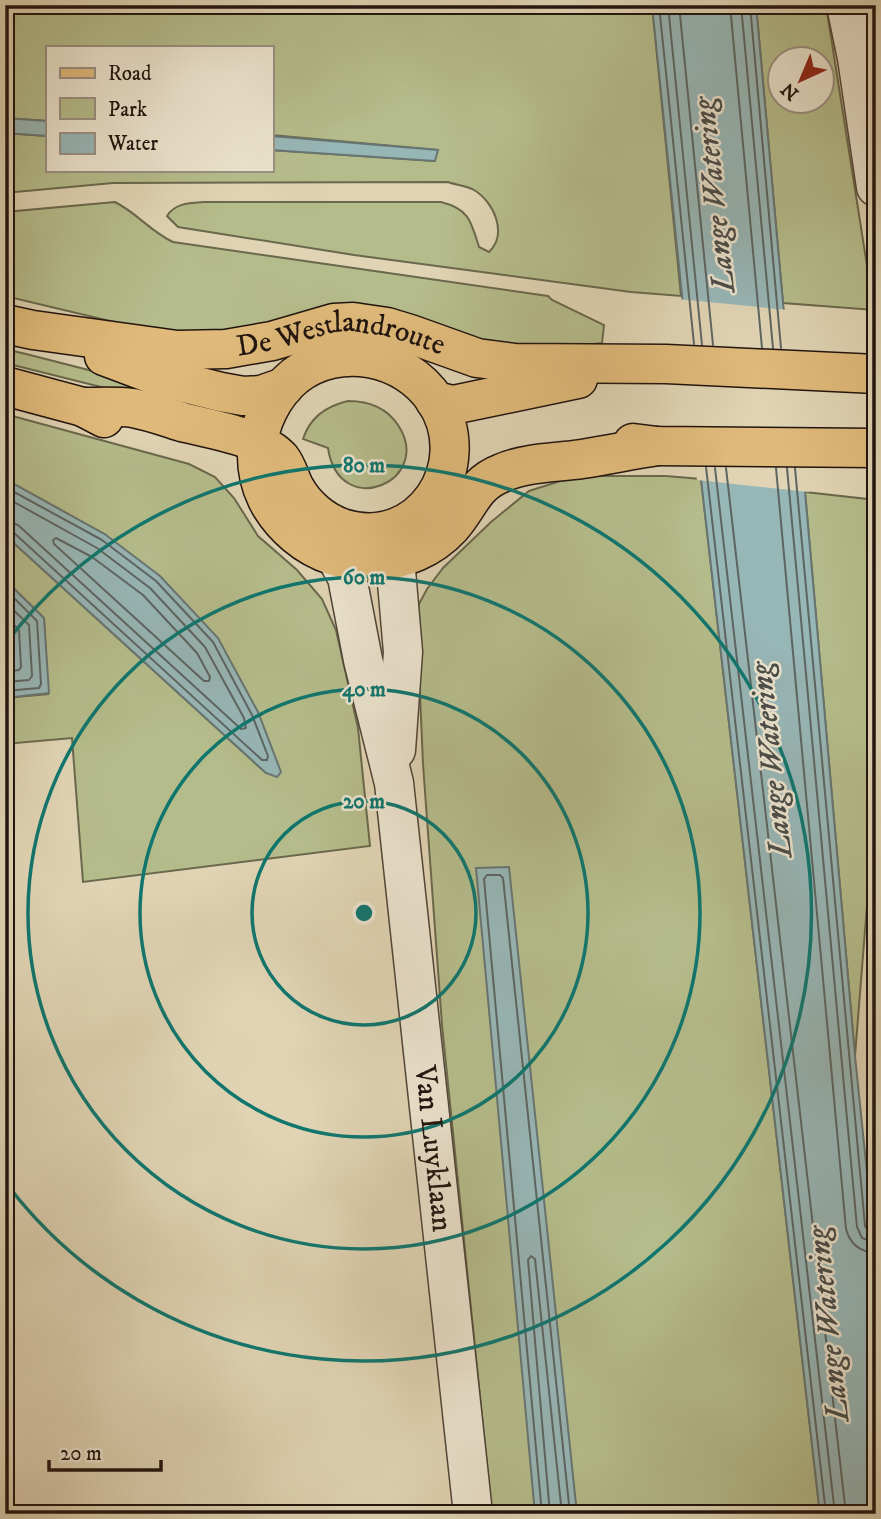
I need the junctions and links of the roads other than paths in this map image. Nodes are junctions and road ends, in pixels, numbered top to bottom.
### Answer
1 (846, 5) edge
2 (876, 187) edge
3 (19, 327) edge
4 (648, 364) junction
5 (876, 374) edge
6 (5, 386) edge
7 (284, 387) junction
8 (435, 401) junction
9 (83, 407) junction
10 (257, 443) junction
11 (876, 448) edge
12 (461, 482) junction
13 (262, 489) junction
14 (399, 542) junction
15 (336, 557) junction
16 (394, 783) junction
17 (473, 1514) edge

1 - 2 street
3 - 4 main road, De Westlandroute
3 - 7 main road, De Westlandroute
4 - 5 main road, De Westlandroute
4 - 8 main road, De Westlandroute
6 - 9 main road
7 - 8 main road
7 - 10 main road
8 - 12 main road
9 - 10 main road
9 - 13 main road
10 - 13 main road
10 - 14 main road
11 - 12 main road
12 - 14 main road
13 - 15 main road
14 - 15 main road
14 - 16 street, Van Luyklaan
15 - 16 street, Van Luyklaan
16 - 17 street, Van Luyklaan

